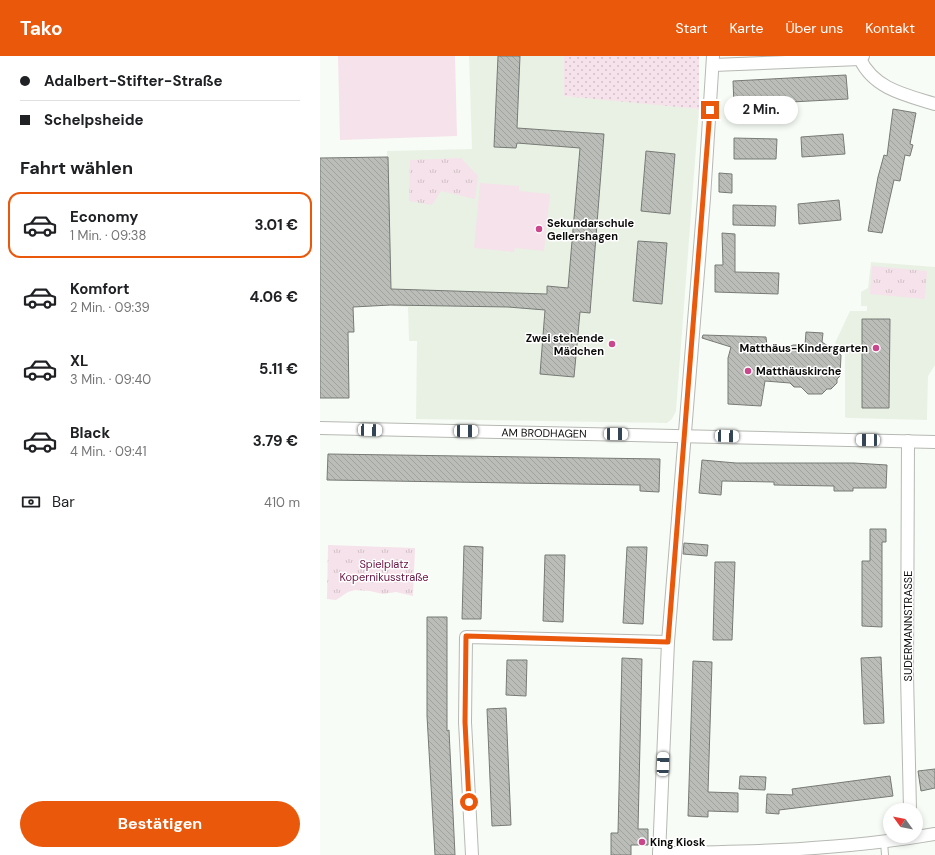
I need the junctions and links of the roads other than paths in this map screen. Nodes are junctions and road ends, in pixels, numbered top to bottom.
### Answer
1 (862, 57) edge
2 (713, 60) edge
3 (935, 104) edge
4 (320, 428) edge
5 (685, 435) junction
6 (908, 441) junction
7 (935, 442) edge
8 (668, 642) junction
9 (910, 803) edge
10 (935, 834) edge
11 (923, 835) edge
12 (883, 842) edge
13 (884, 843) edge
14 (814, 852) edge
15 (659, 854) edge
16 (472, 855) edge
17 (885, 855) edge

1 - 2 street
1 - 3 street
2 - 5 street
4 - 5 street, AM BRODHAGEN
5 - 6 street, AM BRODHAGEN
5 - 8 street
6 - 7 street, AM BRODHAGEN
6 - 9 street, SUDERMANNSTRASSE
8 - 15 street
8 - 16 street
10 - 11 street
12 - 14 street
13 - 17 lane
14 - 15 street

